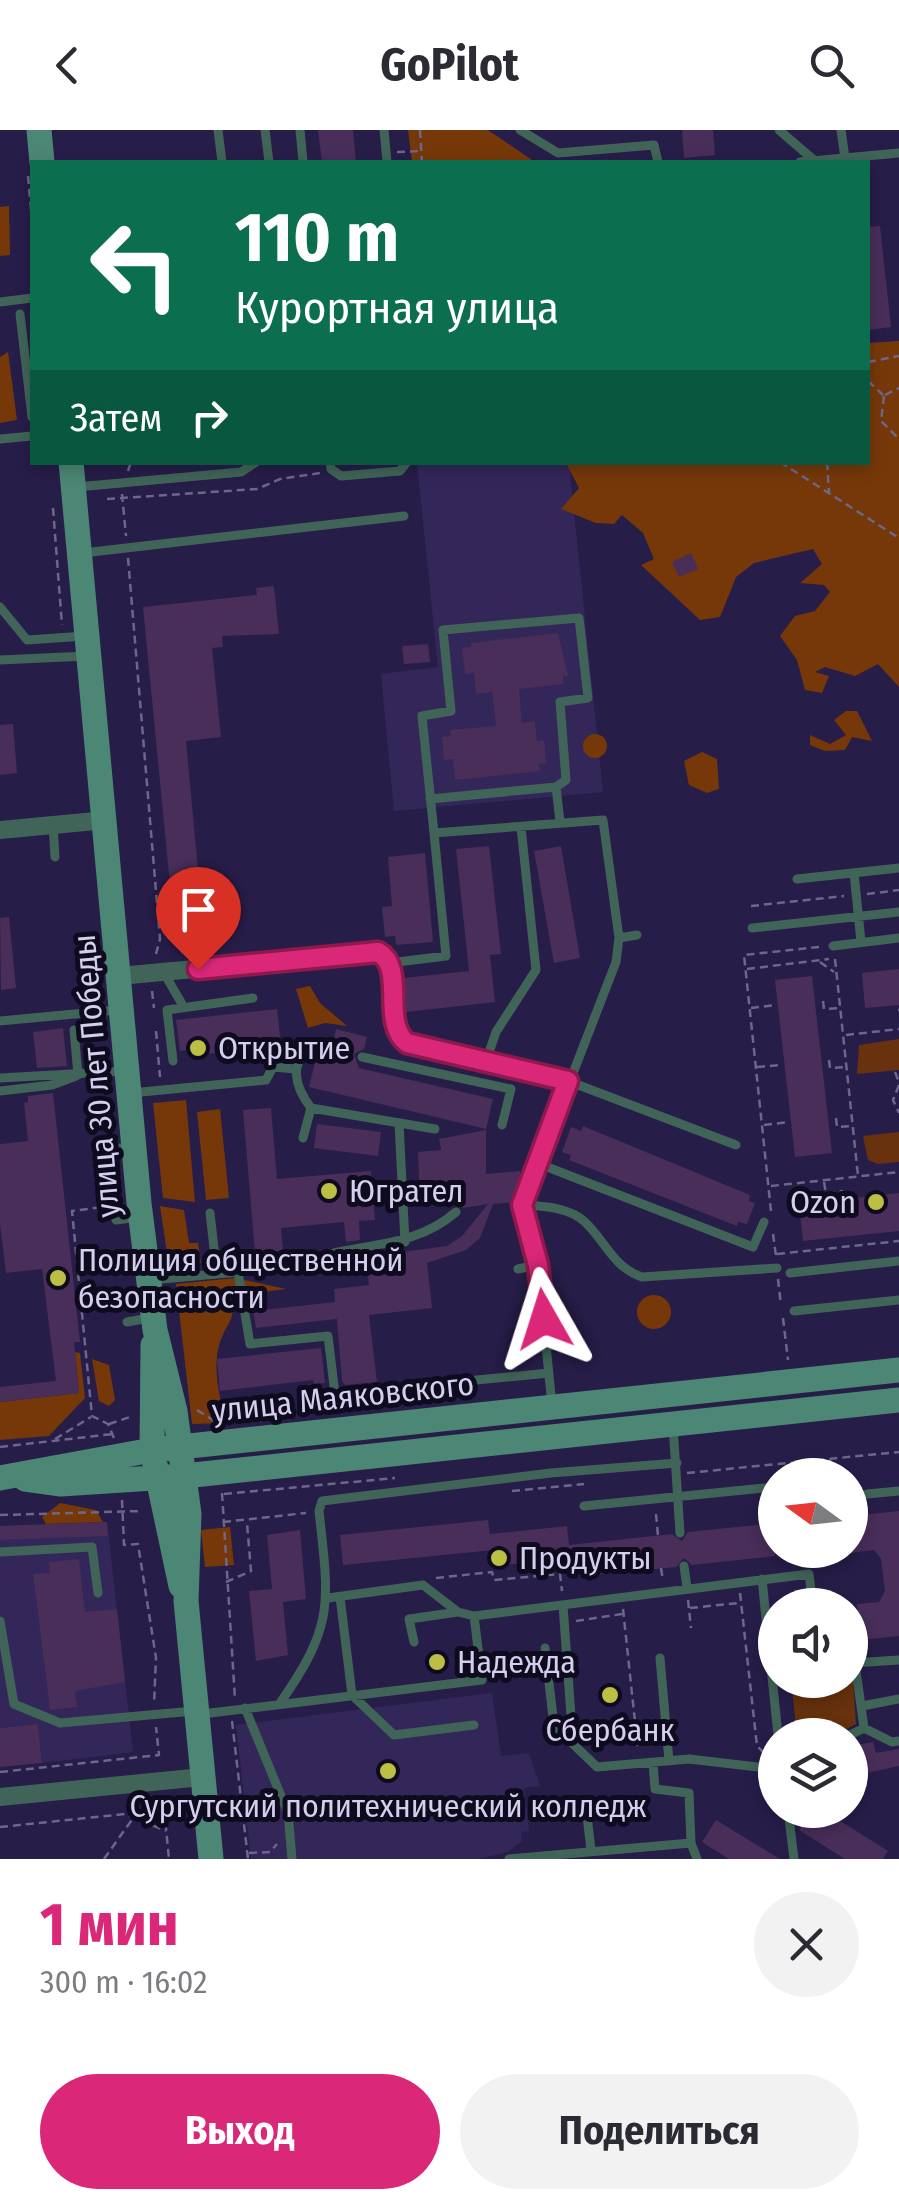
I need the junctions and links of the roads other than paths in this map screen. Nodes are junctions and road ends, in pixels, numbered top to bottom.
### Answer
1 (39, 130) edge
2 (218, 130) edge
3 (266, 130) edge
4 (300, 130) edge
5 (384, 130) edge
6 (520, 130) edge
7 (779, 130) edge
8 (842, 130) edge
9 (898, 153) edge
10 (386, 157) edge
11 (846, 158) junction
12 (42, 160) edge
13 (222, 160) edge
14 (269, 160) edge
15 (303, 160) edge
16 (658, 160) edge
17 (814, 160) edge
18 (825, 160) edge
19 (899, 168) edge
20 (30, 298) edge
21 (0, 302) edge
22 (20, 314) dead end
23 (30, 400) edge
24 (30, 436) edge
25 (0, 438) edge
26 (252, 465) edge
27 (404, 465) edge
28 (331, 466) edge
29 (73, 475) edge
30 (404, 516) dead end
31 (80, 553) junction
32 (0, 607) edge
33 (80, 643) junction
34 (0, 660) edge
35 (556, 787) junction
36 (430, 798) junction
37 (106, 820) junction
38 (560, 822) junction
39 (52, 825) junction
40 (521, 827) junction
41 (0, 830) edge
42 (434, 833) junction
43 (56, 857) dead end
44 (899, 868) edge
45 (854, 873) junction
46 (798, 879) dead end
47 (899, 912) edge
48 (858, 917) junction
49 (752, 928) dead end
50 (637, 934) dead end
51 (619, 938) junction
52 (899, 938) edge
53 (860, 942) junction
54 (833, 946) road end
55 (388, 963) junction
56 (157, 973) junction
57 (118, 976) junction
58 (253, 998) dead end
59 (182, 1004) junction
60 (122, 1010) junction
61 (0, 1021) edge
62 (74, 1030) dead end
63 (331, 1051) dead end
64 (362, 1057) dead end
65 (173, 1061) dead end
66 (486, 1061) junction
67 (295, 1069) junction
68 (78, 1075) junction
69 (0, 1078) edge
70 (568, 1081) junction
71 (129, 1082) junction
72 (0, 1091) edge
73 (310, 1108) junction
74 (399, 1123) junction
75 (502, 1124) dead end
76 (435, 1130) dead end
77 (302, 1138) dead end
78 (736, 1145) dead end
79 (537, 1163) junction
80 (522, 1205) junction
81 (456, 1212) dead end
82 (210, 1213) dead end
83 (764, 1222) dead end
84 (405, 1242) junction
85 (899, 1262) edge
86 (538, 1265) junction
87 (777, 1268) road end
88 (518, 1269) dead end
89 (238, 1272) junction
90 (790, 1273) dead end
91 (217, 1274) junction
92 (148, 1280) junction
93 (899, 1300) edge
94 (794, 1310) dead end
95 (127, 1322) dead end
96 (154, 1324) junction
97 (565, 1343) dead end
98 (547, 1346) junction
99 (899, 1370) edge
100 (549, 1373) junction
101 (899, 1400) edge
102 (552, 1408) junction
103 (673, 1424) junction
104 (180, 1448) junction
105 (152, 1450) junction
106 (117, 1457) junction
107 (676, 1462) junction
108 (184, 1476) junction
109 (5, 1478) edge
110 (156, 1478) junction
111 (758, 1490) edge
112 (899, 1491) edge
113 (868, 1494) edge
114 (680, 1497) junction
115 (584, 1506) dead end
116 (680, 1533) dead end
117 (0, 1552) edge
118 (684, 1566) dead end
119 (762, 1579) junction
120 (687, 1588) junction
121 (812, 1588) edge
122 (98, 1593) dead end
123 (340, 1597) junction
124 (328, 1598) junction
125 (186, 1602) junction
126 (563, 1602) junction
127 (458, 1612) junction
128 (474, 1616) junction
129 (0, 1621) edge
130 (414, 1642) dead end
131 (545, 1648) dead end
132 (3, 1656) edge
133 (660, 1658) dead end
134 (899, 1660) edge
135 (868, 1662) edge
136 (352, 1695) junction
137 (860, 1698) edge
138 (899, 1699) edge
139 (280, 1703) junction
140 (14, 1704) junction
141 (0, 1706) edge
142 (862, 1706) junction
143 (237, 1709) junction
144 (197, 1713) junction
145 (776, 1718) edge
146 (863, 1718) edge
147 (474, 1725) dead end
148 (868, 1730) edge
149 (899, 1741) edge
150 (573, 1744) junction
151 (669, 1761) junction
152 (653, 1763) junction
153 (758, 1765) edge
154 (202, 1777) junction
155 (0, 1798) edge
156 (586, 1807) dead end
157 (790, 1828) edge
158 (690, 1843) junction
159 (590, 1850) junction
160 (211, 1859) edge
161 (292, 1859) edge
162 (509, 1859) edge
163 (698, 1859) edge
164 (794, 1859) edge

1 - 12 main road
2 - 13 lane
3 - 14 lane
4 - 15 lane
5 - 10 lane
6 - 16 lane
7 - 17 lane
8 - 11 lane
9 - 11 lane
9 - 19 lane
11 - 18 lane
20 - 21 lane
22 - 23 lane
24 - 25 lane
26 - 29 lane
27 - 28 lane
29 - 31 main road, улица 30 лет Победы
30 - 31 lane
31 - 33 main road, улица 30 лет Победы
32 - 33 lane
33 - 34 lane
33 - 37 main road, улица 30 лет Победы
35 - 36 lane
35 - 36 lane
35 - 38 lane
36 - 42 lane
37 - 39 street
37 - 57 main road, улица 30 лет Победы
38 - 40 lane
38 - 51 lane
39 - 41 street
39 - 43 lane
40 - 42 lane
40 - 66 lane
42 - 55 lane
44 - 45 lane
45 - 46 lane
45 - 48 lane
47 - 48 lane
48 - 49 lane
48 - 53 lane
50 - 51 lane
51 - 70 lane
52 - 53 lane
53 - 54 lane
55 - 56 street
55 - 66 street
56 - 57 street
56 - 59 lane
57 - 60 main road, улица 30 лет Победы
58 - 59 lane
59 - 65 lane
60 - 61 lane
60 - 71 main road, улица 30 лет Победы
62 - 68 lane
63 - 67 lane
64 - 75 lane
66 - 70 street
67 - 71 lane
67 - 73 lane
68 - 69 lane
68 - 71 lane
68 - 72 lane
70 - 78 lane
70 - 79 lane
71 - 92 main road, улица 30 лет Победы
73 - 74 lane
73 - 77 lane
74 - 76 lane
74 - 84 lane
79 - 80 lane
79 - 83 lane
80 - 86 lane
80 - 87 lane
81 - 84 lane
82 - 91 lane
84 - 89 lane
85 - 90 lane
86 - 88 lane
86 - 98 lane
89 - 91 lane
89 - 100 lane
91 - 92 lane
92 - 96 main road, улица 30 лет Победы
93 - 94 lane
95 - 96 lane
96 - 104 main road, улица 30 лет Победы
96 - 105 main road
97 - 98 lane
98 - 100 lane
99 - 102 main road, улица Маяковского
100 - 102 lane
101 - 103 main road, улица Маяковского
102 - 104 main road, улица Маяковского
103 - 107 lane
103 - 108 main road, улица Маяковского
104 - 105 main road, улица Маяковского
104 - 108 main road, улица 30 лет Победы
105 - 106 main road, улица Маяковского
105 - 110 main road
106 - 109 main road, улица Маяковского
106 - 110 main road, улица Маяковского
107 - 114 lane
107 - 124 lane
108 - 110 main road, улица Маяковского
108 - 125 main road, улица 30 лет Победы
110 - 125 main road
111 - 114 lane
112 - 113 lane
114 - 115 lane
114 - 116 lane
117 - 122 lane
118 - 120 lane
119 - 120 lane
119 - 121 lane
119 - 145 lane
120 - 126 lane
123 - 124 lane
123 - 127 lane
123 - 136 lane
124 - 139 lane
125 - 144 main road, улица 30 лет Победы
126 - 128 lane
126 - 150 lane
127 - 128 lane
127 - 130 lane
128 - 136 lane
129 - 132 lane
131 - 150 lane
132 - 140 lane
133 - 151 lane
134 - 135 lane
136 - 139 lane
136 - 147 lane
137 - 142 lane
138 - 142 lane
139 - 143 lane
140 - 141 lane
140 - 144 lane
142 - 146 lane
143 - 144 lane
143 - 161 lane
144 - 154 main road, улица 30 лет Победы
148 - 149 lane
150 - 152 lane
151 - 152 lane
151 - 153 lane
152 - 158 lane
154 - 155 street
154 - 160 main road, улица 30 лет Победы
156 - 159 lane
157 - 164 lane
158 - 159 lane
158 - 163 lane
159 - 162 lane

